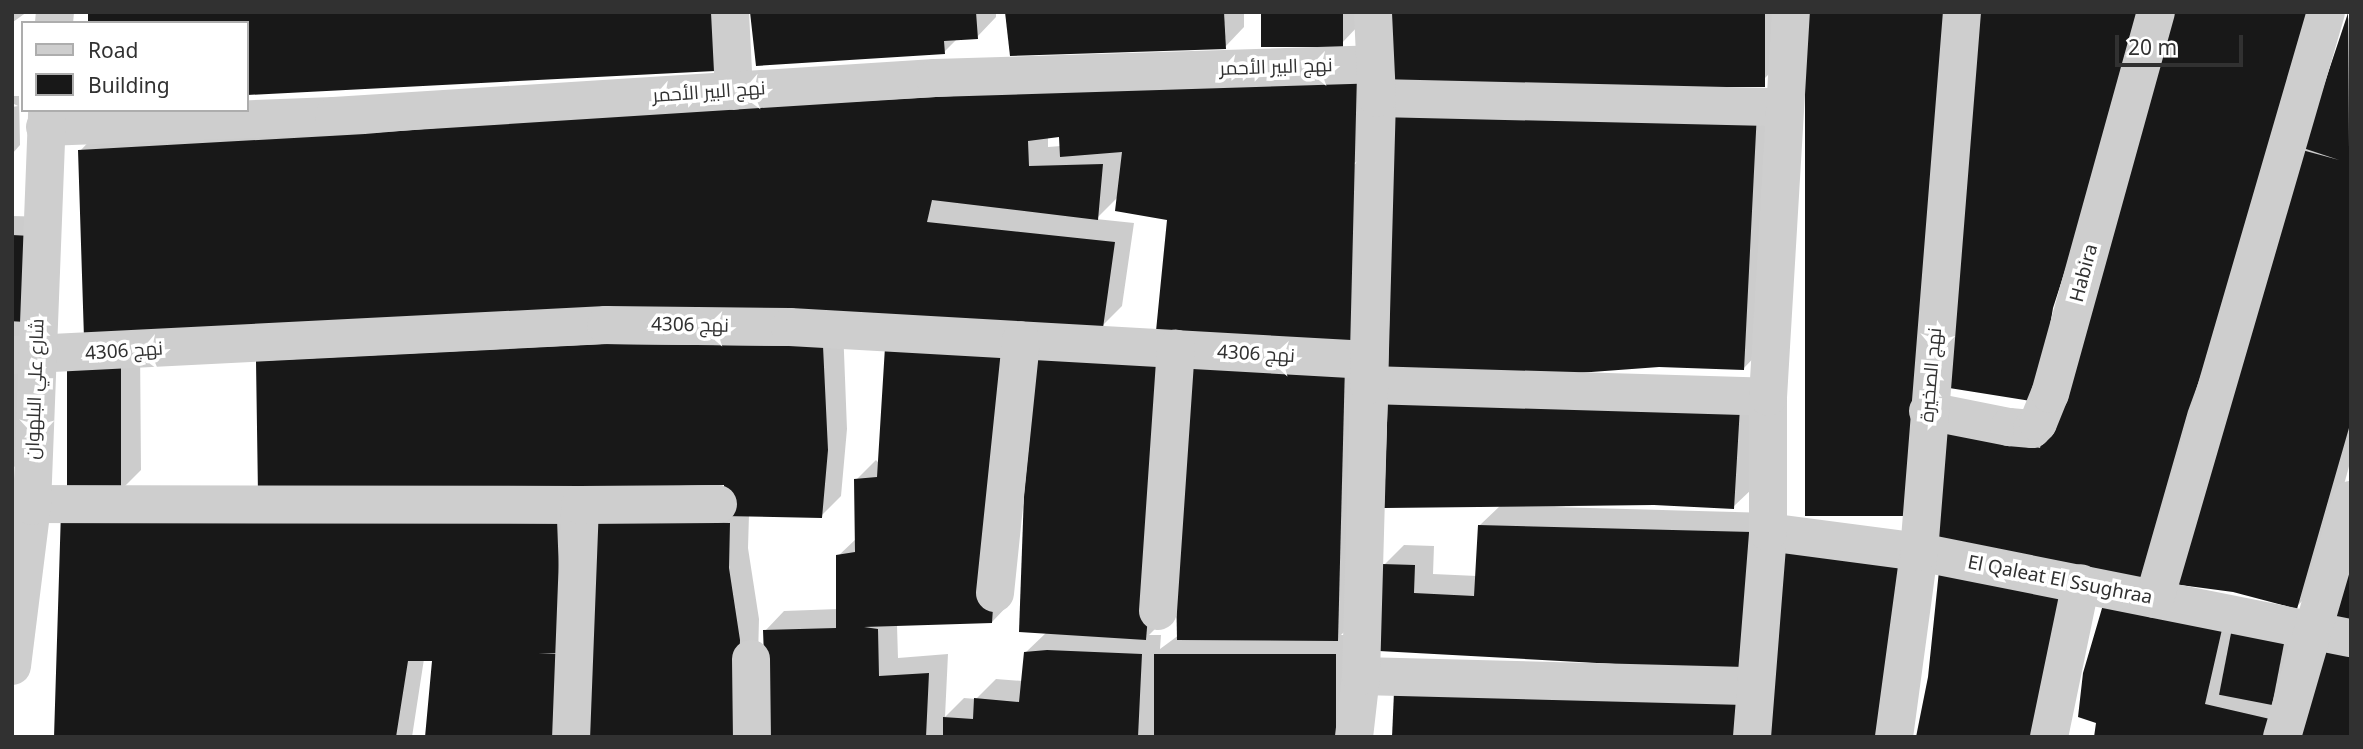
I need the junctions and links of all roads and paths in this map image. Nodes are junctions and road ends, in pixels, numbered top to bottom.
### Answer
1 (730, 12) edge
2 (1373, 12) edge
3 (1791, 12) edge
4 (1962, 12) edge
5 (2156, 12) edge
6 (2326, 12) edge
7 (1375, 81) junction
8 (734, 91) junction
9 (1785, 107) junction
10 (46, 119) edge
11 (1021, 340) junction
12 (1175, 349) junction
13 (23, 356) edge
14 (1369, 373) junction
15 (1768, 397) junction
16 (1928, 411) junction
17 (2351, 500) edge
18 (718, 504) dead end
19 (22, 505) edge
20 (580, 505) junction
21 (1768, 532) junction
22 (1919, 552) junction
23 (2081, 583) junction
24 (996, 593) dead end
25 (2155, 598) junction
26 (1158, 611) dead end
27 (2310, 630) junction
28 (2351, 638) edge
29 (751, 659) dead end
30 (12, 666) edge
31 (1361, 676) junction
32 (1755, 686) junction
33 (571, 737) edge
34 (752, 737) edge
35 (1354, 737) edge
36 (1752, 737) edge
37 (1894, 737) edge
38 (2049, 737) edge
39 (2282, 737) edge

1 - 8 street
2 - 7 street
3 - 9 street
4 - 16 street, نهج الصخيرة
5 - 16 street, Habira
6 - 25 street
7 - 8 street, نهج البير الأحمر
7 - 9 street, نهج البير الأحمر
7 - 14 street
8 - 10 street, نهج البير الأحمر
9 - 15 street
10 - 13 street, شارع علي البلهوان
11 - 12 street, نهج 4306
11 - 13 street, نهج 4306
11 - 24 street
12 - 14 street, نهج 4306
12 - 26 street
13 - 19 street, شارع علي البلهوان
14 - 15 street, نهج 4306
14 - 31 street
15 - 21 street
16 - 22 street, نهج الصخيرة
17 - 27 street
18 - 20 street
19 - 20 street
19 - 30 street, شارع علي البلهوان
20 - 33 street
21 - 22 street, El Qaleat El Ssughraa
21 - 32 street
22 - 23 street, El Qaleat El Ssughraa
22 - 37 street, نهج الصخيرة
23 - 25 street, El Qaleat El Ssughraa
23 - 38 street
25 - 27 street, El Qaleat El Ssughraa
27 - 28 street, El Qaleat El Ssughraa
27 - 39 street
29 - 34 street
31 - 32 street
31 - 35 street
32 - 36 street

